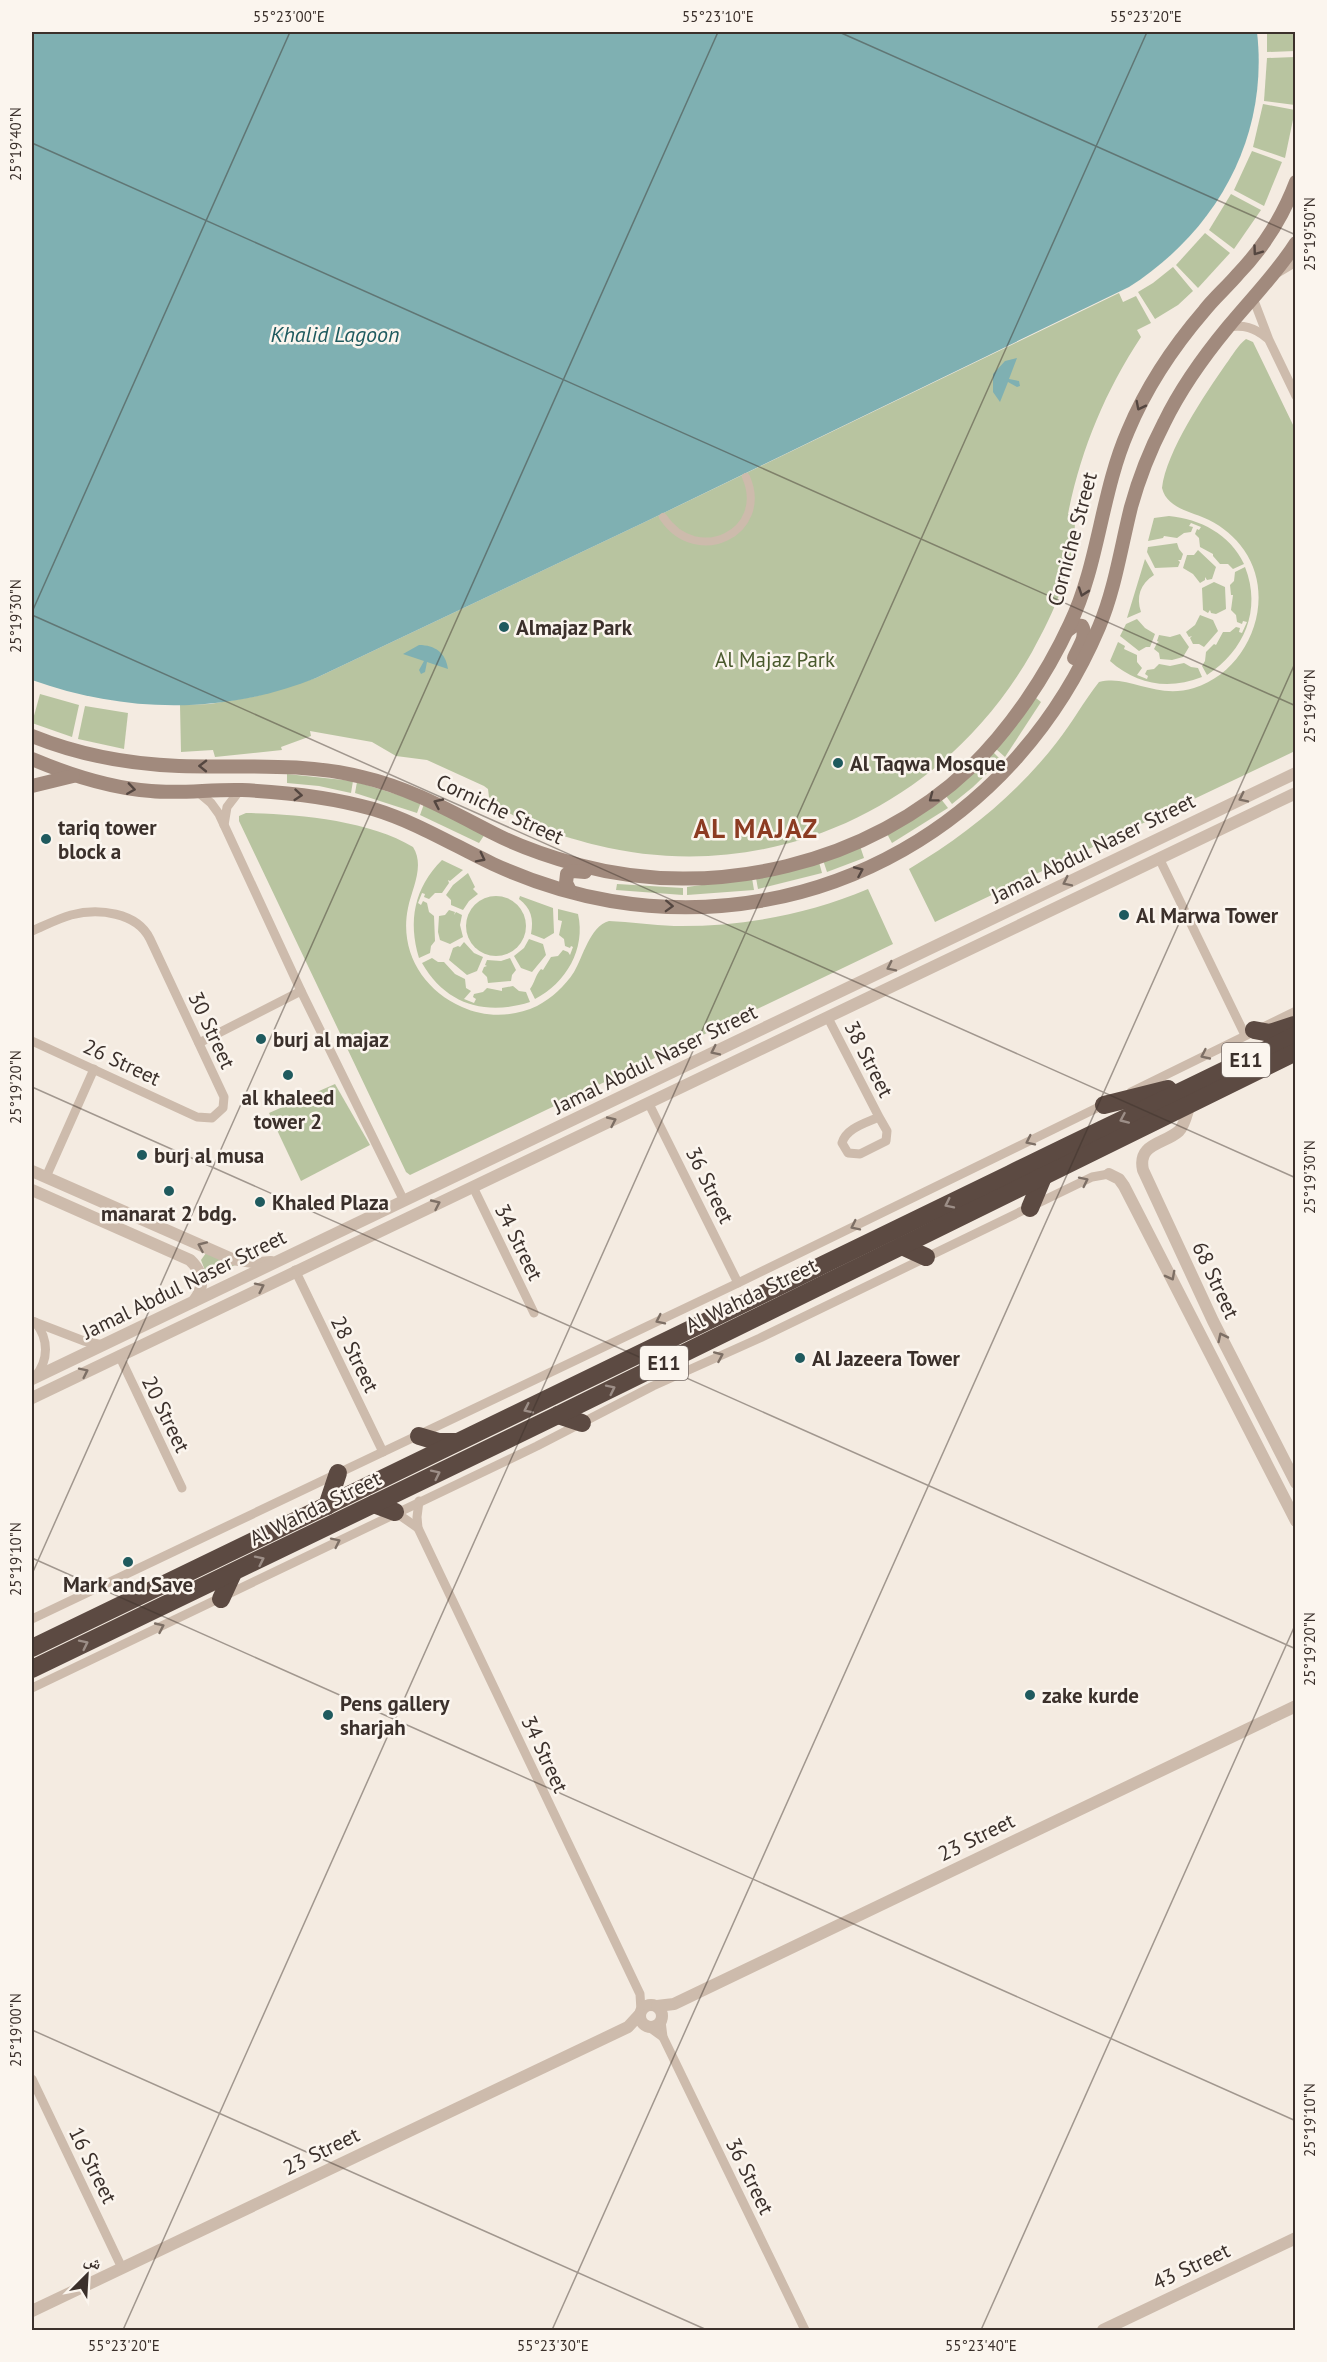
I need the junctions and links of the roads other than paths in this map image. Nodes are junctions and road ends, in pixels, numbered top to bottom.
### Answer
1 (1296, 182) edge
2 (1296, 243) edge
3 (1296, 260) edge
4 (1275, 272) junction
5 (1252, 298) junction
6 (1228, 327) junction
7 (1269, 340) junction
8 (1296, 396) edge
9 (746, 477) dead end
10 (663, 517) dead end
11 (1067, 630) junction
12 (1072, 680) junction
13 (32, 736) edge
14 (32, 759) edge
15 (1293, 774) edge
16 (74, 776) junction
17 (32, 786) edge
18 (240, 790) junction
19 (198, 792) junction
20 (1296, 793) edge
21 (1253, 813) junction
22 (224, 827) junction
23 (1159, 858) junction
24 (618, 874) junction
25 (570, 891) junction
26 (32, 931) edge
27 (301, 991) junction
28 (1296, 1011) edge
29 (828, 1018) junction
30 (1296, 1025) edge
31 (1249, 1033) junction
32 (1296, 1035) edge
33 (32, 1041) edge
34 (199, 1043) junction
35 (1296, 1052) edge
36 (94, 1069) junction
37 (1197, 1086) junction
38 (649, 1104) junction
39 (1190, 1104) junction
40 (1104, 1105) junction
41 (601, 1107) junction
42 (197, 1117) joint
43 (879, 1117) junction
44 (568, 1142) junction
45 (502, 1154) junction
46 (32, 1171) edge
47 (1109, 1174) joint
48 (1043, 1176) junction
49 (46, 1177) junction
50 (473, 1186) junction
51 (32, 1190) edge
52 (404, 1201) junction
53 (60, 1202) junction
54 (1030, 1208) junction
55 (120, 1210) junction
56 (1178, 1244) junction
57 (902, 1246) junction
58 (1156, 1249) junction
59 (926, 1257) junction
60 (278, 1261) junction
61 (295, 1270) junction
62 (738, 1283) junction
63 (194, 1302) junction
64 (534, 1313) dead end
65 (33, 1322) edge
66 (104, 1345) junction
67 (119, 1355) junction
68 (1212, 1355) junction
69 (33, 1379) edge
70 (32, 1398) edge
71 (558, 1415) junction
72 (582, 1423) junction
73 (419, 1436) junction
74 (459, 1442) junction
75 (383, 1452) junction
76 (339, 1473) junction
77 (1296, 1486) edge
78 (182, 1488) dead end
79 (419, 1501) junction
80 (374, 1504) junction
81 (327, 1506) junction
82 (395, 1512) junction
83 (1296, 1521) edge
84 (418, 1528) junction
85 (233, 1573) junction
86 (221, 1599) junction
87 (32, 1619) edge
88 (32, 1647) edge
89 (32, 1669) edge
90 (32, 1688) edge
91 (1296, 1706) edge
92 (651, 2016) junction
93 (32, 2079) edge
94 (35, 2093) edge
95 (1296, 2238) edge
96 (122, 2268) junction
97 (32, 2311) edge
98 (805, 2331) edge
99 (1103, 2331) edge

1 -> 11 main road, Corniche Street
2 - 4 main road
3 - 4 street
4 - 5 main road
5 - 6 main road
5 - 7 street
6 - 7 street
6 - 12 main road
7 - 8 street
9 - 10 street
11 - 12 main road
11 -> 24 main road, Corniche Street
25 -> 12 main road
24 -> 13 main road, Corniche Street
14 - 16 main road
15 - 21 street
15 -> 41 street, Jamal Abdul Naser Street
16 - 17 main road
16 -> 19 main road
18 - 19 main road
18 - 22 street
18 -> 25 main road
19 - 22 street
20 - 21 street, Jamal Abdul Naser Street
21 - 23 street, Jamal Abdul Naser Street
22 - 27 street
23 - 29 street, Jamal Abdul Naser Street
23 - 31 street
24 - 25 main road
26 - 34 street, 30 Street
27 - 34 street
27 - 52 street
28 - 31 street
29 - 38 street, Jamal Abdul Naser Street
29 - 43 street, 38 Street
30 - 31 highway
31 -> 40 street
32 - 37 highway, Al Wahda Street / E11
33 - 36 street, 26 Street
34 - 42 street, 30 Street
35 - 39 highway, Al Wahda Street / E11
36 - 42 street, 26 Street
36 - 49 street
37 - 40 highway
37 -> 74 highway, Al Wahda Street / E11
44 -> 38 street, Jamal Abdul Naser Street
38 - 62 street, 36 Street
39 - 48 highway, Al Wahda Street / E11
39 - 56 street, 68 Street
40 -> 62 street
41 - 44 street
41 - 45 street, Jamal Abdul Naser Street
43 - 43 street, 38 Street
44 - 50 street, Jamal Abdul Naser Street
45 - 50 street
45 - 52 street, Jamal Abdul Naser Street
46 - 49 street
54 -> 47 street
47 - 58 street, 68 Street
48 - 54 highway
48 - 57 highway, Al Wahda Street / E11
49 - 55 street
61 -> 50 street, Jamal Abdul Naser Street
50 - 64 street, 34 Street
51 - 53 street
52 - 60 street, Jamal Abdul Naser Street
53 - 55 street
53 - 63 street
54 - 59 street
60 -> 55 street
56 - 58 street
77 -> 56 street, 68 Street
57 - 59 highway
71 -> 57 highway, Al Wahda Street / E11
58 -> 68 street, 68 Street
72 -> 59 street
60 - 63 street, Jamal Abdul Naser Street
67 -> 61 street, Jamal Abdul Naser Street
61 - 75 street, 28 Street
62 -> 73 street
63 - 66 street, Jamal Abdul Naser Street
65 - 66 street
65 - 69 street
66 - 69 street, Jamal Abdul Naser Street
70 -> 67 street, Jamal Abdul Naser Street
67 - 78 street, 20 Street
68 - 77 street
68 - 83 street, 68 Street
71 - 72 highway
80 -> 71 highway, Al Wahda Street / E11
72 - 79 street
73 - 74 highway
73 - 75 street
74 - 81 highway, Al Wahda Street / E11
75 - 76 street
76 - 81 highway
76 - 87 street
79 - 82 street
79 - 84 street, 34 Street
80 - 82 highway
85 -> 80 highway, Al Wahda Street / E11
81 - 88 highway, Al Wahda Street / E11
82 - 84 street, 34 Street
86 -> 82 street
84 - 92 street, 34 Street
85 - 86 highway
89 -> 85 highway, Al Wahda Street / E11
90 -> 86 street
91 - 92 street, 23 Street
92 - 96 street, 23 Street
92 - 98 street, 36 Street
93 - 94 street, 16 Street
94 - 96 street, 16 Street
95 - 99 street, 43 Street
96 - 97 street, 23 Street

